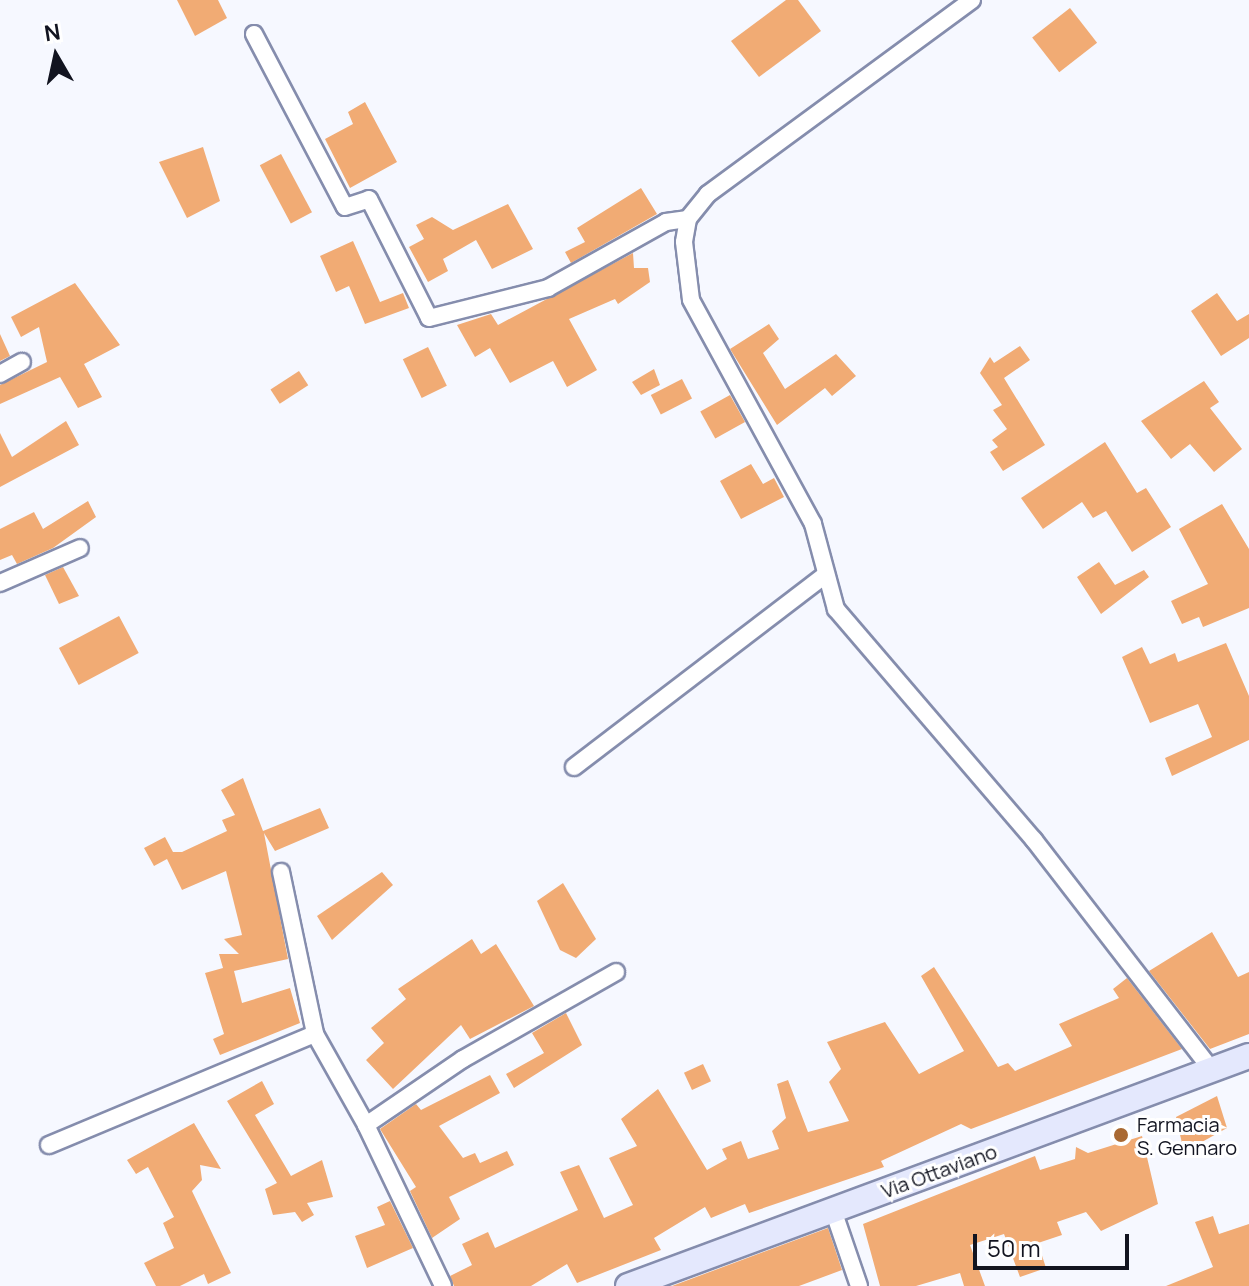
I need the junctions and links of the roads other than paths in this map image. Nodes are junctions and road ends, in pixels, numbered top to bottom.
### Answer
1 (972, 0) edge
2 (254, 34) dead end
3 (688, 219) junction
4 (22, 362) dead end
5 (0, 374) edge
6 (80, 548) dead end
7 (826, 574) junction
8 (0, 583) edge
9 (574, 767) dead end
10 (281, 872) dead end
11 (616, 972) dead end
12 (315, 1034) junction
13 (1249, 1056) edge
14 (1212, 1070) junction
15 (366, 1125) junction
16 (49, 1145) dead end
17 (833, 1210) junction
18 (443, 1286) edge
19 (628, 1286) edge
20 (859, 1286) edge

1 - 3 street
2 - 3 street
3 - 7 street
4 - 5 street
6 - 8 street
7 - 9 street
7 - 14 street
10 - 12 street
11 - 15 street
12 - 15 street
12 - 16 street
13 - 14 main road, Via Ottaviano
14 - 17 main road, Via Ottaviano
15 - 18 street
17 - 19 main road, Via Ottaviano
17 - 20 street

